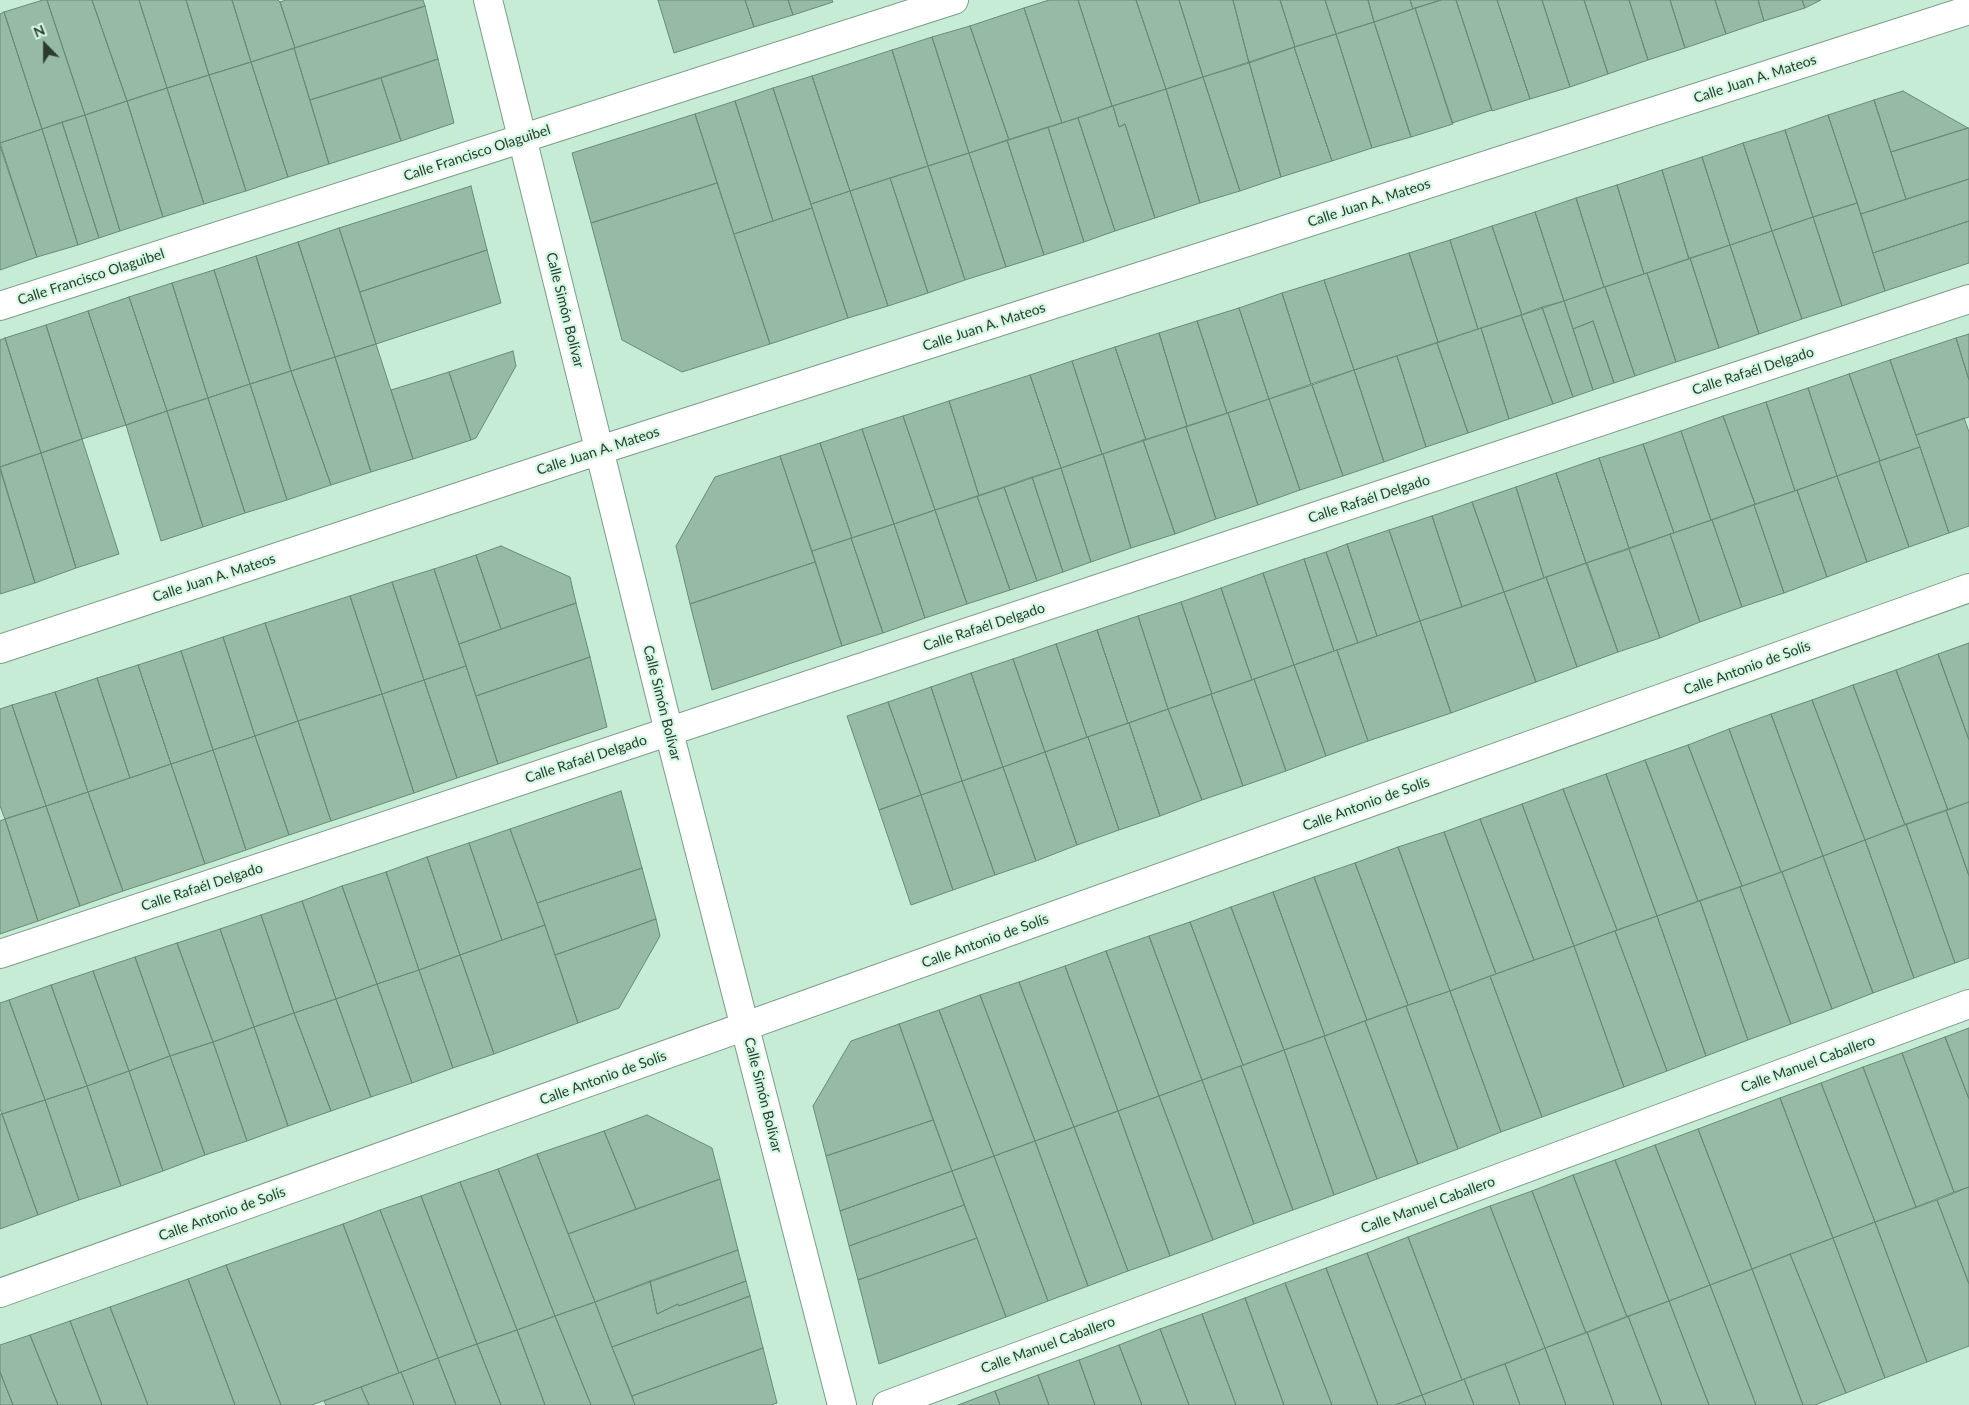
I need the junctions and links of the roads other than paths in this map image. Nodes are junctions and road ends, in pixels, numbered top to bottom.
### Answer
1 (488, 0) edge
2 (954, 0) edge
3 (1969, 10) edge
4 (523, 138) junction
5 (1969, 299) edge
6 (0, 306) edge
7 (600, 450) junction
8 (1969, 588) edge
9 (0, 649) edge
10 (669, 732) junction
11 (0, 954) edge
12 (1969, 1004) edge
13 (746, 1027) junction
14 (0, 1293) edge
15 (842, 1405) edge
16 (887, 1405) edge

1 - 4 street, Calle Simón Bolívar
2 - 4 street, Calle Francisco Olaguibel
3 - 7 street, Calle Juan A. Mateos
4 - 6 street, Calle Francisco Olaguibel
4 - 7 street, Calle Simón Bolívar
5 - 10 street, Calle Rafaél Delgado
7 - 9 street, Calle Juan A. Mateos
7 - 10 street, Calle Simón Bolívar
8 - 13 street, Calle Antonio de Solís
10 - 11 street, Calle Rafaél Delgado
10 - 13 street, Calle Simón Bolívar
12 - 16 street, Calle Manuel Caballero
13 - 14 street, Calle Antonio de Solís
13 - 15 street, Calle Simón Bolívar

